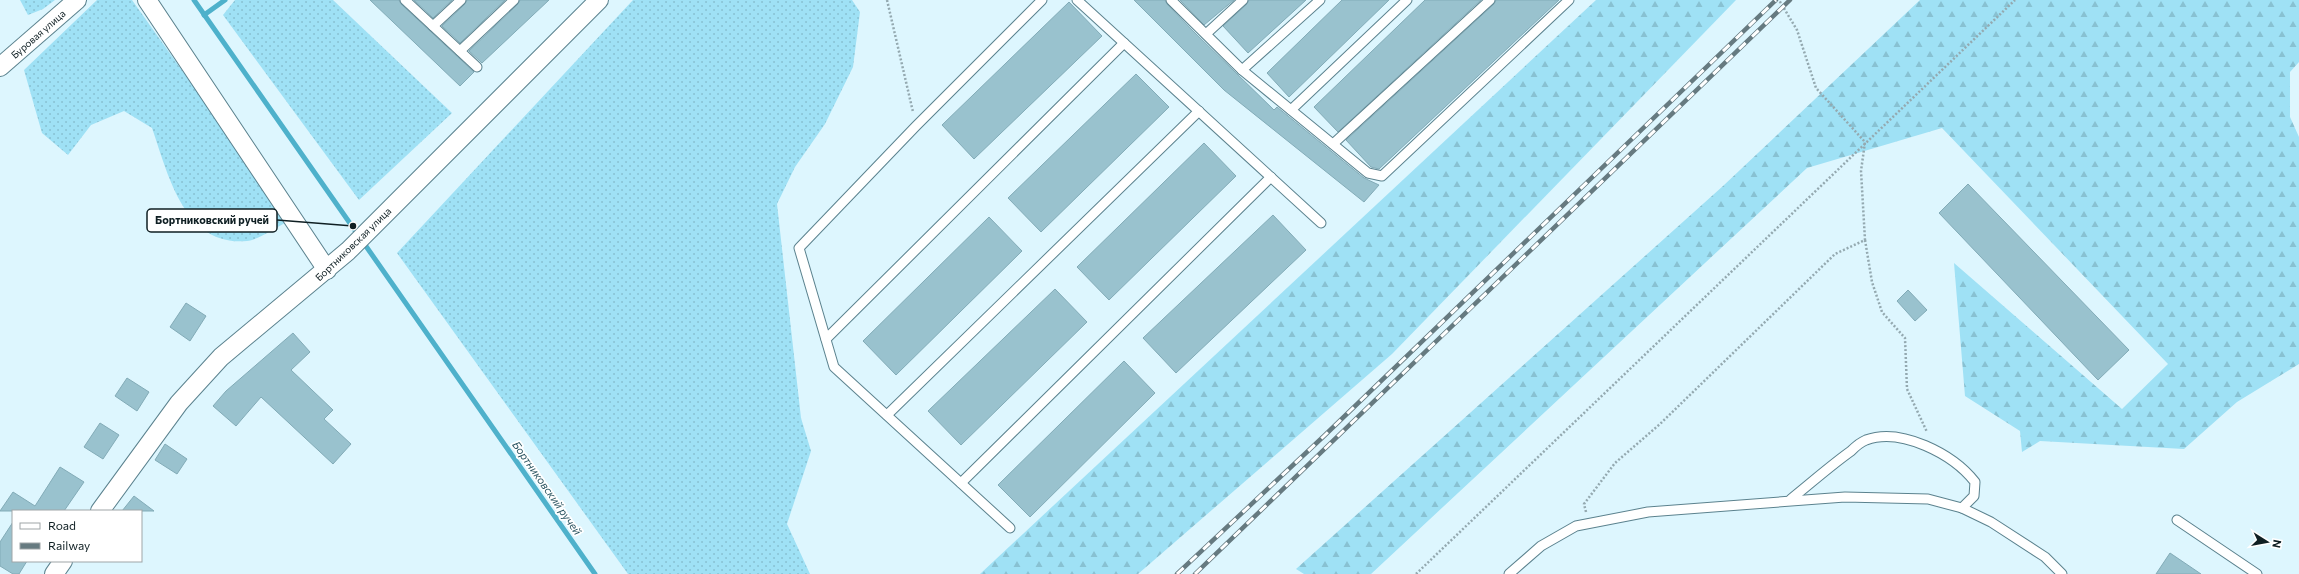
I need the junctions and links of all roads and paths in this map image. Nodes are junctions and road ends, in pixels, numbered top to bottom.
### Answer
1 (77, 0) edge
2 (148, 0) edge
3 (405, 0) edge
4 (461, 0) edge
5 (514, 0) edge
6 (599, 0) edge
7 (886, 0) edge
8 (1042, 0) edge
9 (1077, 0) edge
10 (1171, 0) edge
11 (1243, 0) edge
12 (1320, 0) edge
13 (1407, 0) edge
14 (1490, 0) edge
15 (1569, 0) edge
16 (1779, 0) edge
17 (2015, 0) edge
18 (433, 26) junction
19 (1206, 34) junction
20 (1124, 43) junction
21 (460, 51) junction
22 (0, 67) edge
23 (477, 67) dead end
24 (1242, 70) junction
25 (1290, 110) junction
26 (1199, 111) junction
27 (916, 126) junction
28 (1865, 142) junction
29 (1333, 144) junction
30 (1271, 177) junction
31 (1321, 223) dead end
32 (1865, 240) junction
33 (327, 270) junction
34 (826, 339) junction
35 (887, 415) junction
36 (1939, 452) junction
37 (962, 483) junction
38 (1791, 499) junction
39 (1962, 508) junction
40 (101, 510) edge
41 (2177, 520) dead end
42 (1588, 524) junction
43 (1010, 528) dead end
44 (62, 562) edge
45 (54, 574) edge
46 (1416, 574) edge
47 (1509, 574) edge
48 (2062, 574) edge
49 (2256, 574) edge

1 - 22 street, Буровая улица
2 - 33 street
3 - 18 lane
4 - 18 lane
5 - 21 lane
6 - 33 street, Бортниковская улица
7 - 27 path
8 - 27 lane
9 - 20 lane
10 - 19 lane
11 - 19 lane
12 - 24 lane
13 - 25 lane
14 - 29 lane
15 - 29 lane
16 - 28 path
17 - 28 path
18 - 21 lane
19 - 24 lane
20 - 26 lane
20 - 34 lane
21 - 23 lane
24 - 25 lane
25 - 29 lane
26 - 30 lane
26 - 35 lane
27 - 34 lane
28 - 32 path
28 - 46 path
30 - 31 lane
30 - 37 lane
32 - 36 path
32 - 42 path
33 - 40 street, Бортниковская улица
34 - 35 lane
35 - 37 lane
36 - 38 lane
36 - 39 lane
37 - 43 lane
38 - 39 lane
38 - 42 lane
39 - 48 lane
41 - 49 lane
42 - 47 lane
44 - 45 street

